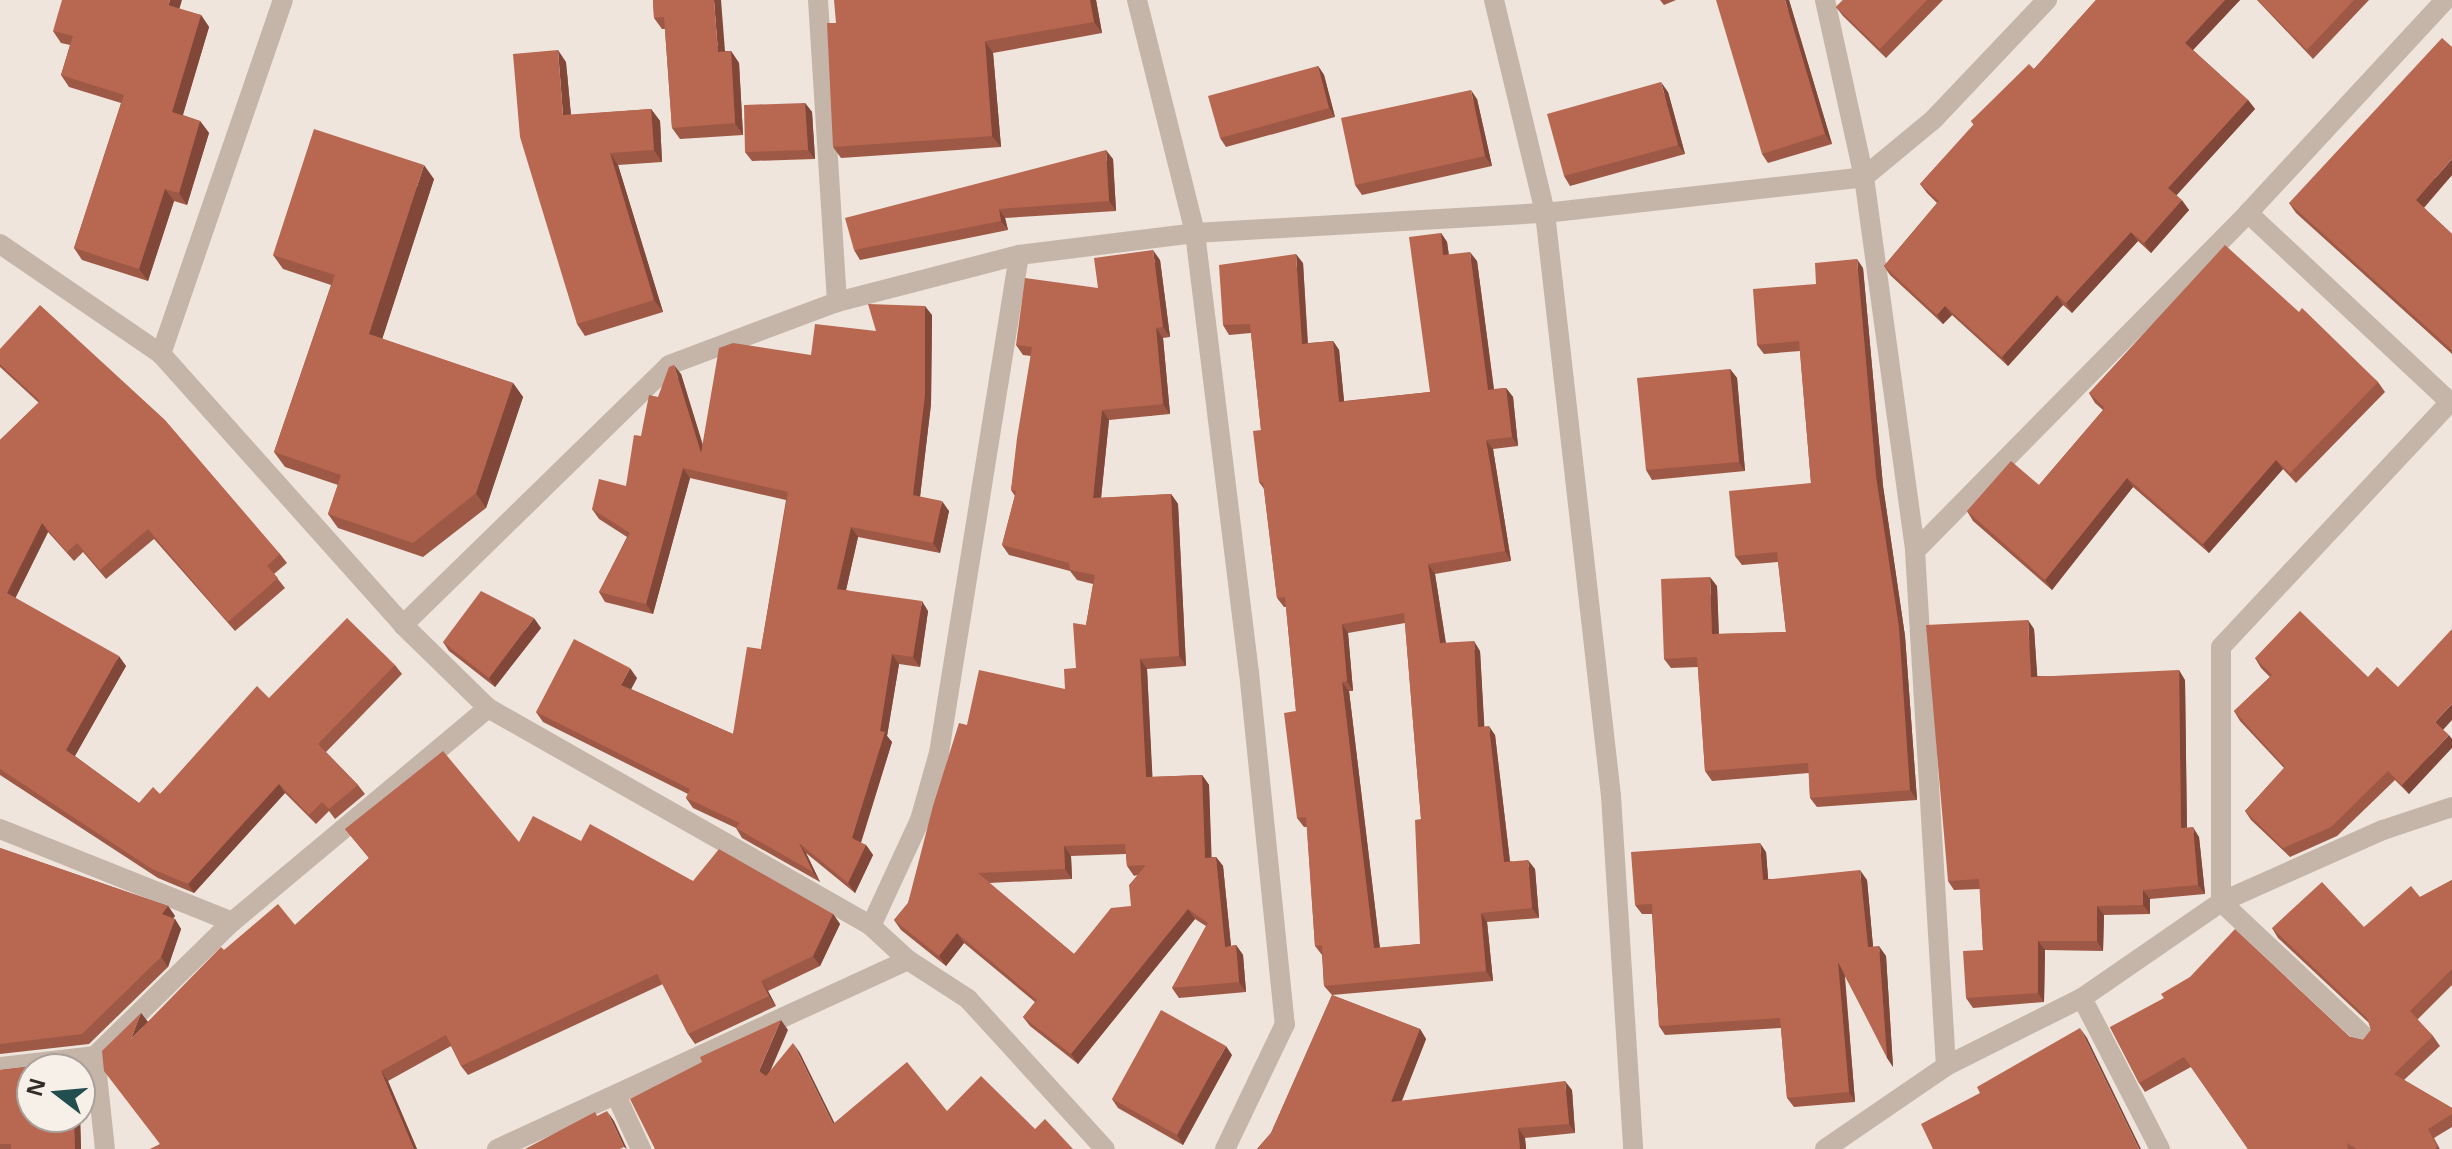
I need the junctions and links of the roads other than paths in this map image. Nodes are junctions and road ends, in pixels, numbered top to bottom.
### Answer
1 (283, 0) edge
2 (818, 0) edge
3 (1137, 0) edge
4 (1494, 0) edge
5 (1825, 0) edge
6 (2047, 0) edge
7 (2445, 0) edge
8 (1864, 177) junction
9 (1545, 213) junction
10 (2248, 213) junction
11 (1195, 233) junction
12 (0, 244) edge
13 (1019, 255) junction
14 (837, 302) junction
15 (161, 354) junction
16 (2451, 402) edge
17 (1915, 551) junction
18 (403, 625) junction
19 (488, 708) junction
20 (2452, 807) edge
21 (0, 829) edge
22 (2221, 902) junction
23 (232, 922) junction
24 (871, 926) junction
25 (908, 960) junction
26 (2082, 998) junction
27 (2365, 1037) edge
28 (96, 1055) edge
29 (96, 1065) edge
30 (1946, 1066) junction
31 (616, 1095) junction
32 (105, 1149) edge
33 (497, 1149) edge
34 (641, 1149) edge
35 (1105, 1149) edge
36 (1225, 1149) edge
37 (1633, 1149) edge
38 (1825, 1149) edge
39 (2160, 1149) edge

1 - 15 street
2 - 14 street
3 - 11 street
4 - 9 street
5 - 8 street
6 - 8 street
7 - 10 street
8 - 9 street
8 - 17 street
9 - 11 street
9 - 37 street
10 - 16 street
10 - 17 street
11 - 13 street
11 - 36 street
12 - 15 street
13 - 14 street
13 - 24 street
14 - 18 street
15 - 18 street
16 - 22 street
17 - 30 street
18 - 19 street
19 - 23 street
19 - 24 street
20 - 22 street
21 - 23 street
22 - 26 street
22 - 27 street
23 - 28 street
24 - 25 street
25 - 31 street
25 - 35 street
26 - 30 street
26 - 39 street
29 - 32 street
30 - 38 street
31 - 33 street
31 - 34 street

